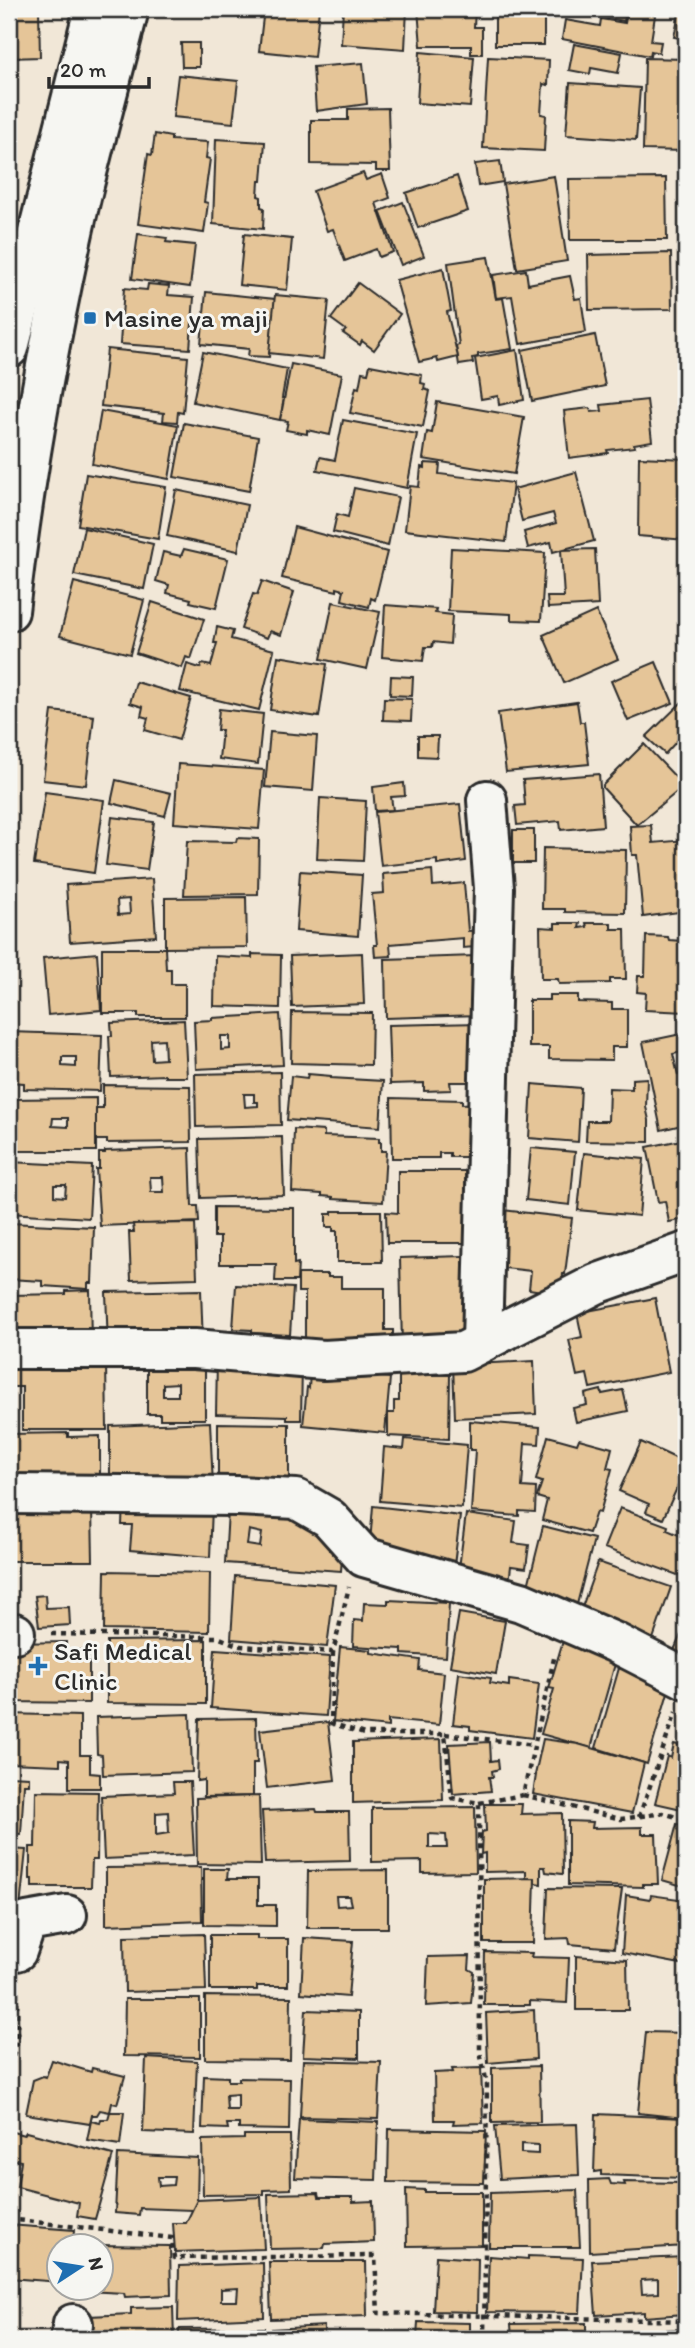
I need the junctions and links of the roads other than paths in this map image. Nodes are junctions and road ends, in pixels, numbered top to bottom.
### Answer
1 (94, 9) edge
2 (129, 9) edge
3 (9, 348) edge
4 (9, 611) edge
5 (487, 800) dead end
6 (686, 1252) edge
7 (482, 1342) junction
8 (9, 1349) edge
9 (9, 1494) edge
10 (682, 1694) edge
11 (67, 1915) dead end
12 (13, 1950) edge

1 - 3 street
2 - 4 street
5 - 7 street
6 - 7 street
7 - 8 street
9 - 10 street
11 - 12 street

